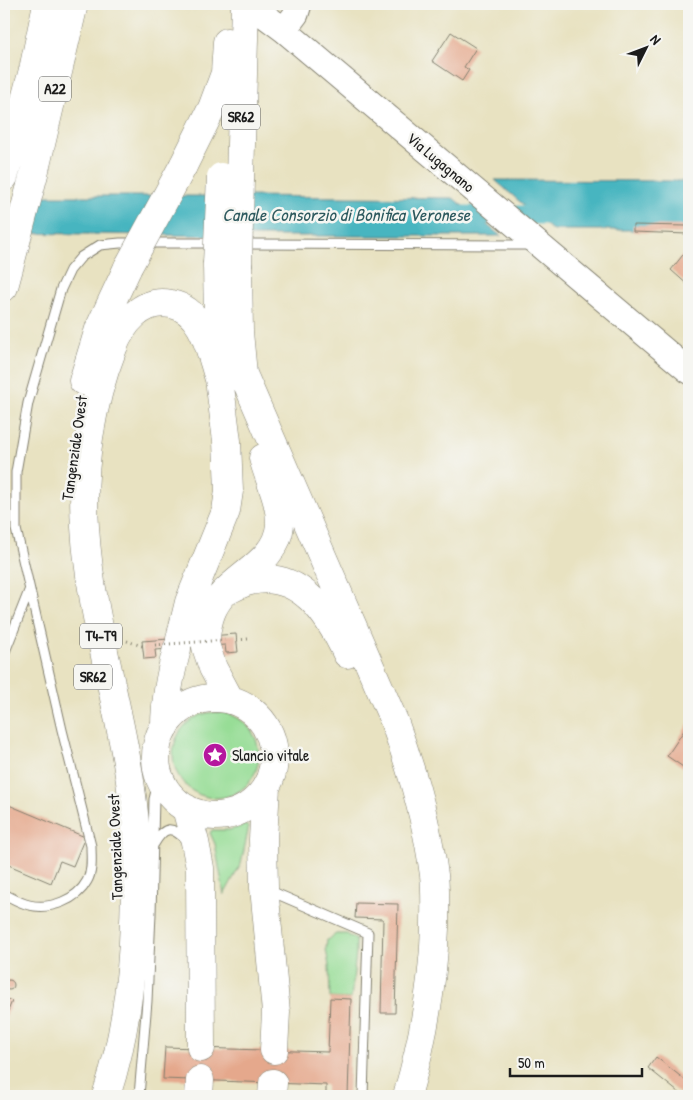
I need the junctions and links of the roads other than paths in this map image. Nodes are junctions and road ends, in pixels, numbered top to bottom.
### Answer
1 (47, 4) edge
2 (74, 4) edge
3 (227, 4) edge
4 (244, 4) edge
5 (249, 4) edge
6 (299, 4) edge
7 (284, 30) junction
8 (232, 59) junction
9 (5, 172) edge
10 (537, 242) junction
11 (6, 281) edge
12 (689, 371) edge
13 (231, 376) junction
14 (30, 590) junction
15 (224, 592) junction
16 (191, 643) junction
17 (4, 654) edge
18 (230, 700) junction
19 (165, 726) junction
20 (160, 775) junction
21 (266, 787) junction
22 (186, 808) junction
23 (153, 846) junction
24 (197, 852) junction
25 (264, 888) junction
26 (4, 894) edge
27 (201, 1048) dead end
28 (274, 1050) dead end
29 (88, 1096) edge
30 (106, 1096) edge
31 (139, 1096) edge
32 (363, 1096) edge
33 (396, 1096) edge
34 (408, 1096) edge

1 - 9 highway, A22
2 - 11 highway, A22
3 - 8 highway, Tangenziale Ovest / SR62
4 - 8 highway, Tangenziale Ovest / SR62
5 - 7 main road, Via Lugagnano
6 - 7 main road
7 - 10 main road, Via Lugagnano
8 - 13 highway, Tangenziale Ovest / SR62, bridge
8 - 29 highway, Tangenziale Ovest / SR62, bridge
10 - 12 main road, Via Lugagnano
10 - 14 lane
13 - 15 highway
13 - 16 highway
13 - 30 highway, T4-T9
13 - 34 highway, Tangenziale Ovest / SR62
14 - 17 lane
14 - 26 lane
15 - 16 highway
15 - 33 highway
16 - 18 highway
16 - 19 highway
18 - 19 highway
18 - 21 highway
19 - 20 highway
20 - 22 highway
20 - 23 lane
21 - 22 highway
21 - 25 highway
22 - 24 highway
23 - 24 lane
23 - 31 lane
24 - 27 highway
25 - 28 highway
25 - 32 lane

